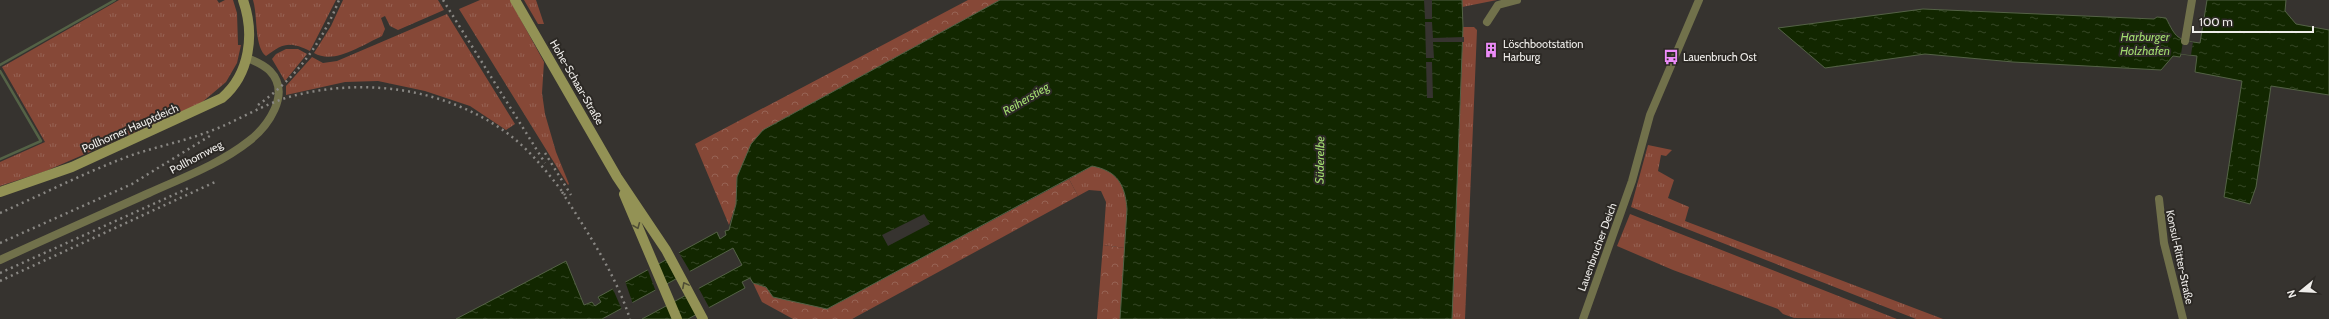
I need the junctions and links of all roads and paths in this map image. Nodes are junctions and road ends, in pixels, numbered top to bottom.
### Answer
1 (243, 0) edge
2 (515, 0) edge
3 (1517, 0) edge
4 (1699, 0) edge
5 (2192, 0) edge
6 (1487, 22) dead end
7 (2185, 41) dead end
8 (247, 58) junction
9 (617, 177) junction
10 (0, 192) edge
11 (2159, 199) dead end
12 (0, 260) edge
13 (676, 319) edge
14 (703, 319) edge
15 (1583, 319) edge
16 (2183, 319) edge

1 - 8 main road
2 - 9 main road, Hohe-Schaar-Straße
3 - 6 street
4 - 15 street, Lauenbrucher Deich
5 - 7 street
8 - 10 main road, Pollhorner Hauptdeich
8 - 12 street, Pollhornweg
9 -> 13 main road, Hohe-Schaar-Straße
14 -> 9 main road, Hohe-Schaar-Straße
11 - 16 street, Konsul-Ritter-Straße

